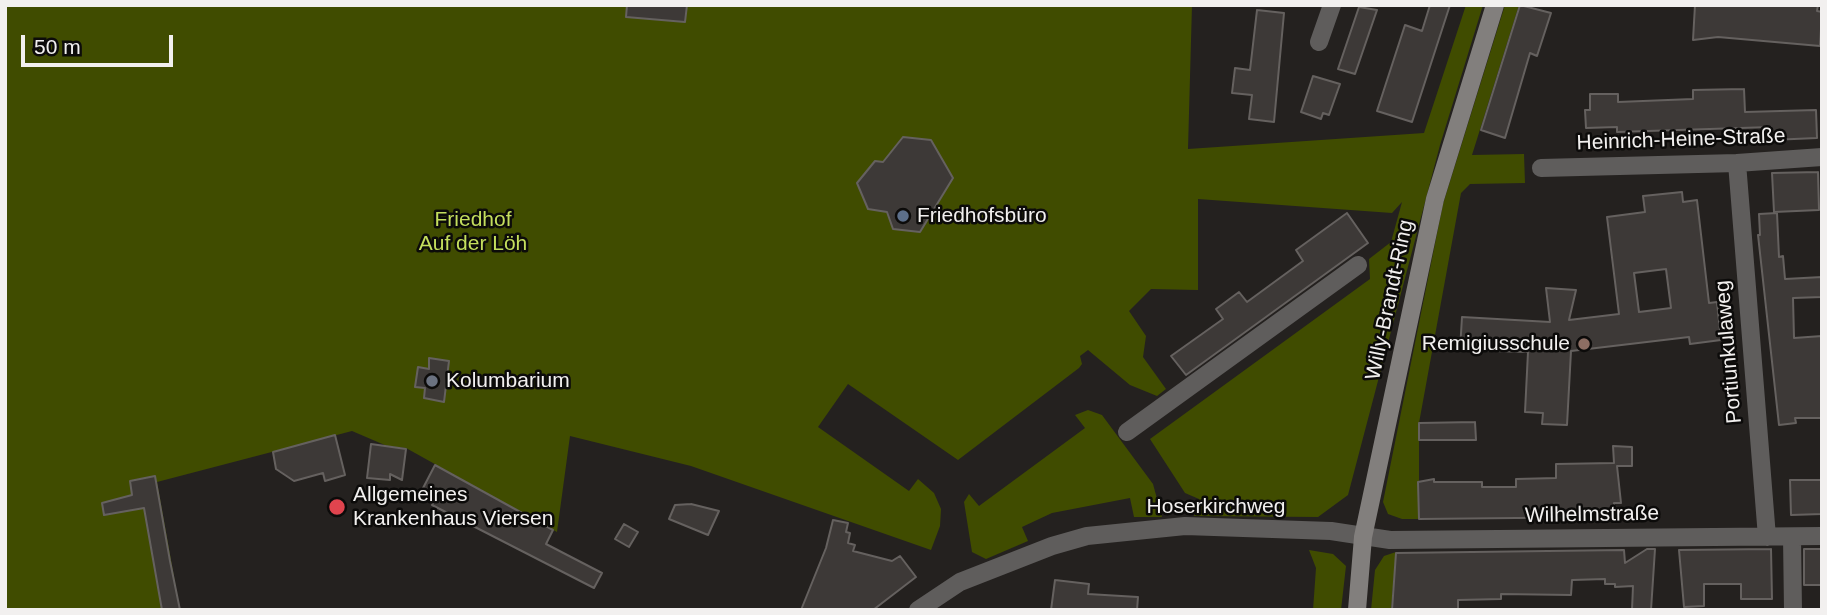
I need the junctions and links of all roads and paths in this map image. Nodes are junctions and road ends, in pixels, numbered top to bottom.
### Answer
1 (1332, 5) edge
2 (1495, 5) edge
3 (1319, 42) dead end
4 (1822, 157) edge
5 (1737, 163) junction
6 (1541, 168) dead end
7 (1358, 265) dead end
8 (1127, 432) dead end
9 (1822, 536) edge
10 (1363, 537) junction
11 (1767, 537) junction
12 (1792, 537) junction
13 (918, 610) edge
14 (1357, 610) edge
15 (1793, 610) edge

1 - 3 street
2 - 10 main road, Willy-Brandt-Ring
4 - 5 street, Heinrich-Heine-Straße
5 - 6 street, Heinrich-Heine-Straße
5 - 11 street, Portiunkulaweg
7 - 8 street
9 - 12 street, Wilhelmstraße
10 - 11 street, Wilhelmstraße
10 - 13 street, Hoserkirchweg
10 - 14 main road, Willy-Brandt-Ring
11 - 12 street, Wilhelmstraße
12 - 15 street

